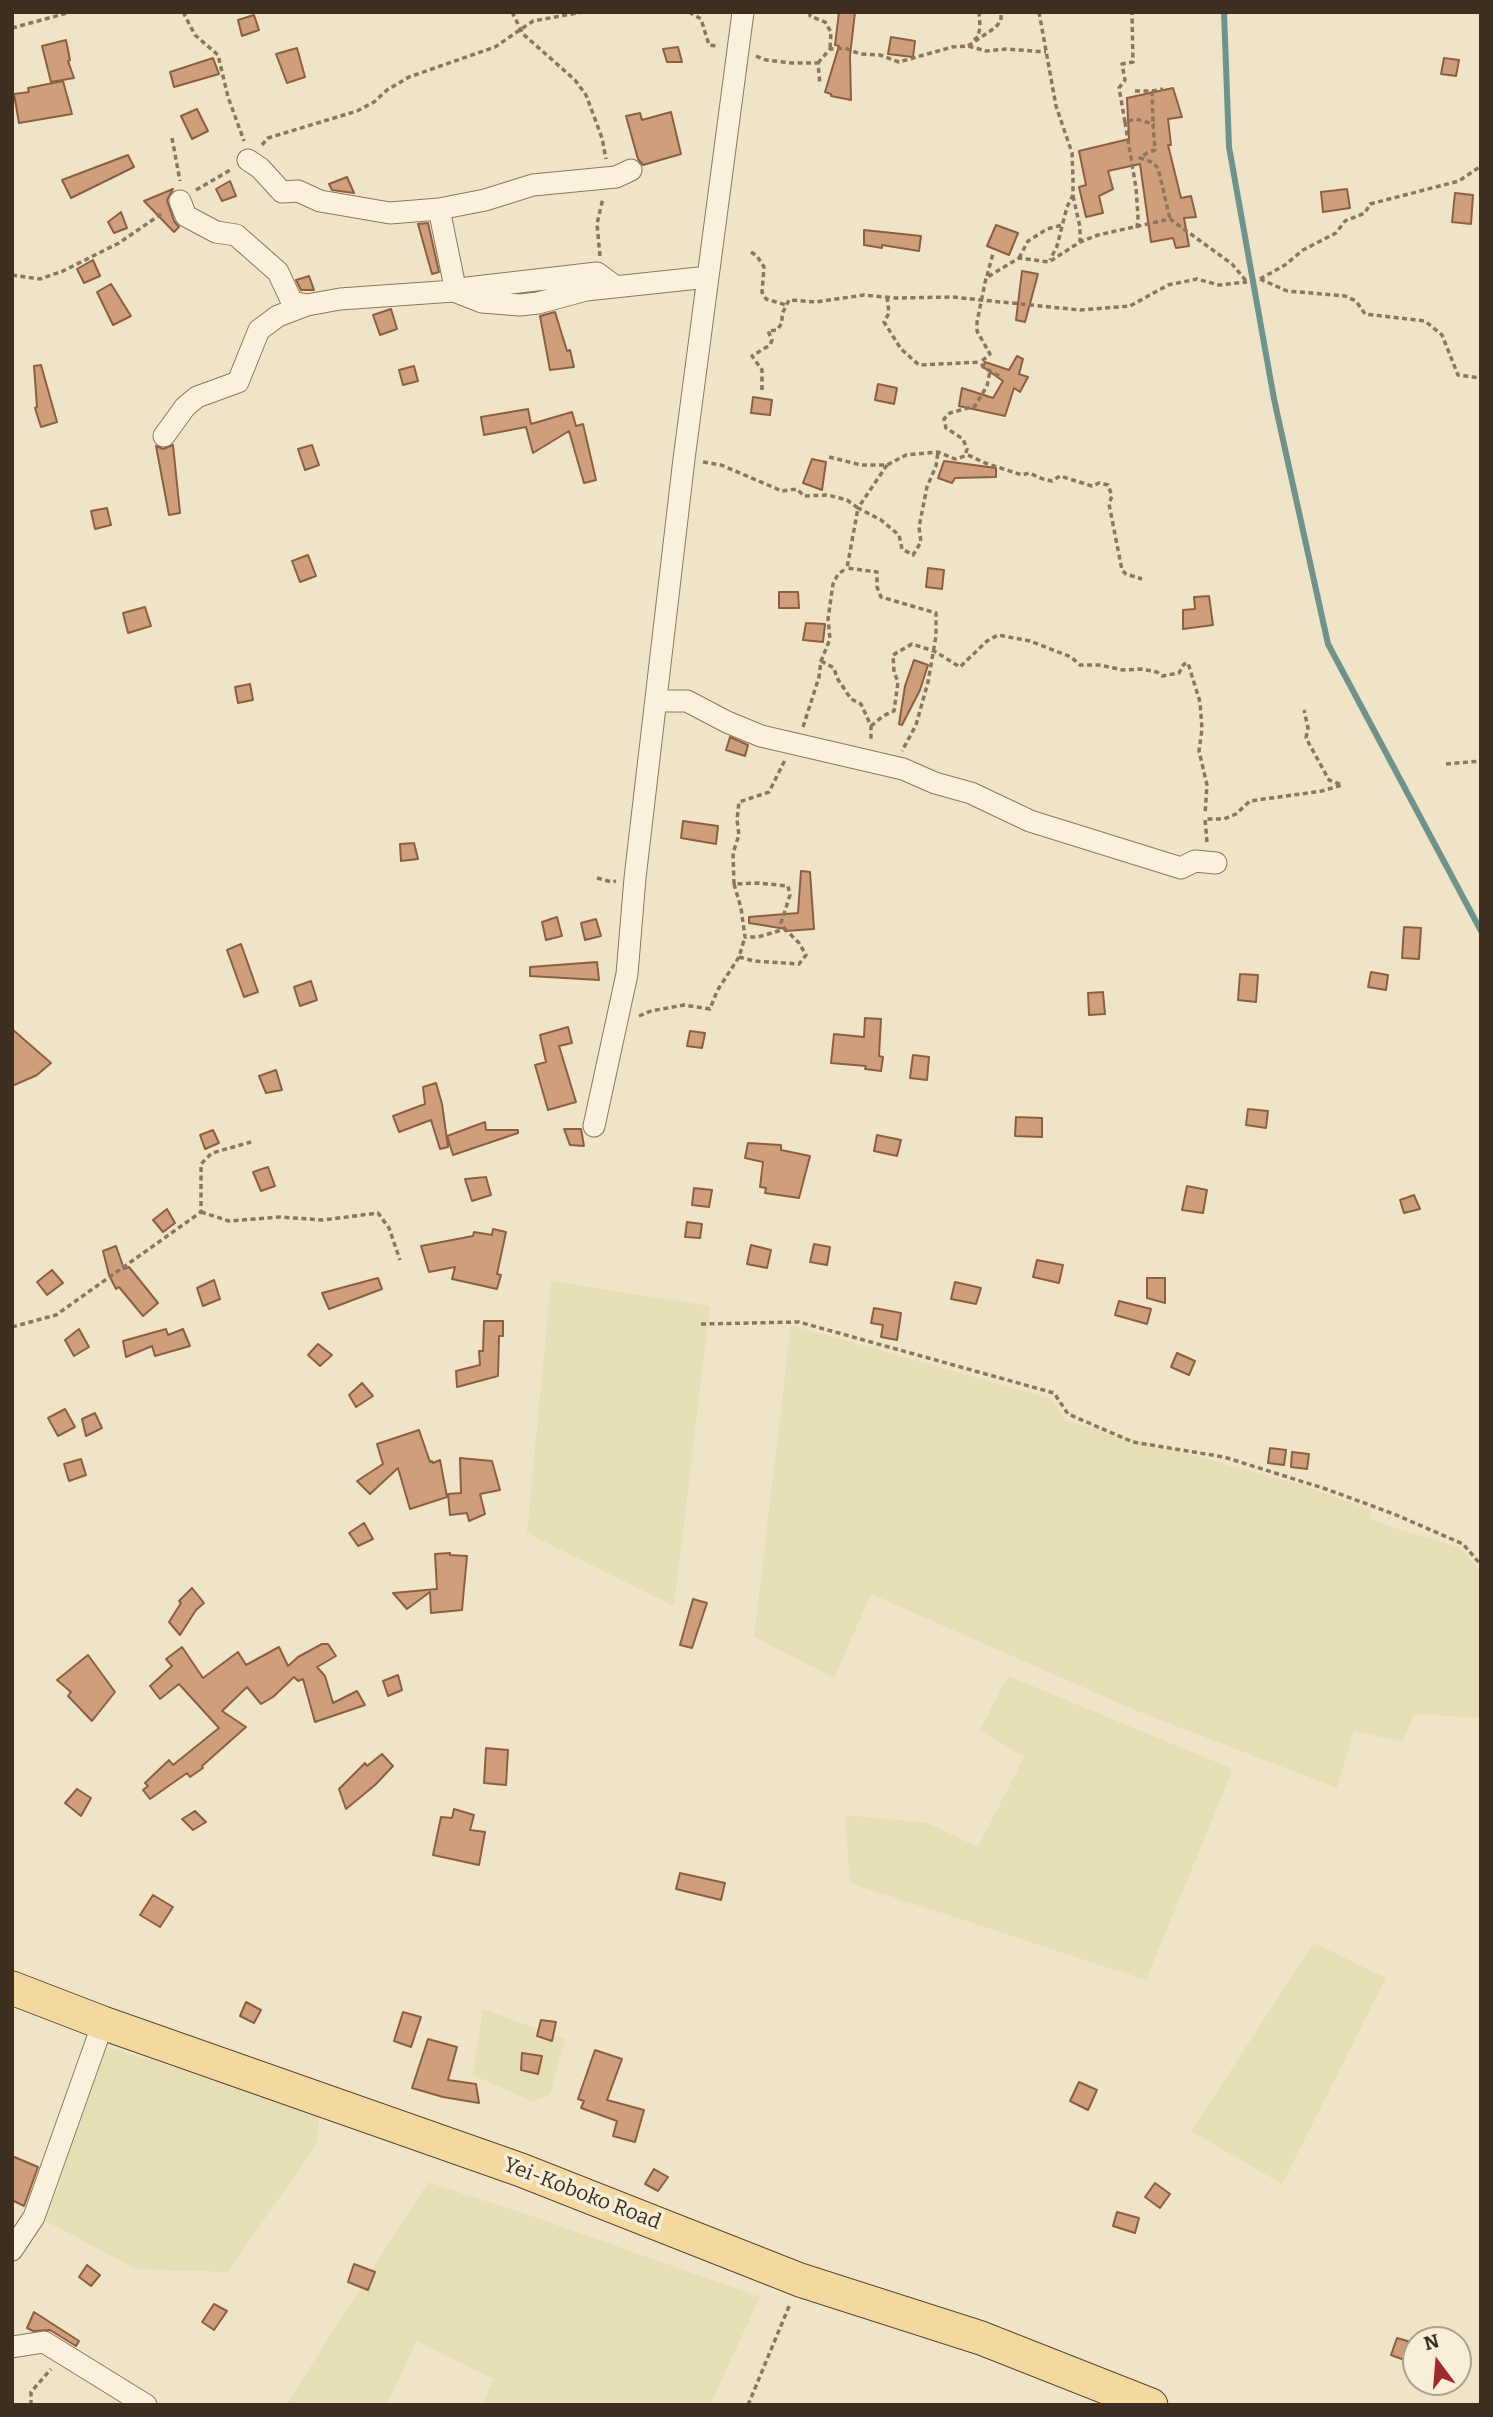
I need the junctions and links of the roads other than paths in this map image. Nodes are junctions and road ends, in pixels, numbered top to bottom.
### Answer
1 (743, 12) edge
2 (248, 160) road end
3 (631, 170) dead end
4 (180, 201) road end
5 (439, 209) junction
6 (708, 277) junction
7 (456, 292) junction
8 (307, 305) junction
9 (164, 436) dead end
10 (657, 701) junction
11 (1212, 854) road end
12 (594, 1126) dead end
13 (12, 1988) edge
14 (103, 2023) junction
15 (12, 2250) edge
16 (12, 2347) edge
17 (146, 2405) edge
18 (1151, 2405) edge

1 - 6 street
2 - 5 street
3 - 5 street
4 - 8 street
5 - 7 street
6 - 7 street
6 - 10 street
7 - 8 street
8 - 9 street
10 - 11 street
10 - 12 street
13 - 14 main road, Yei-Koboko Road
14 - 15 street
14 - 18 main road, Yei-Koboko Road
16 - 17 street

